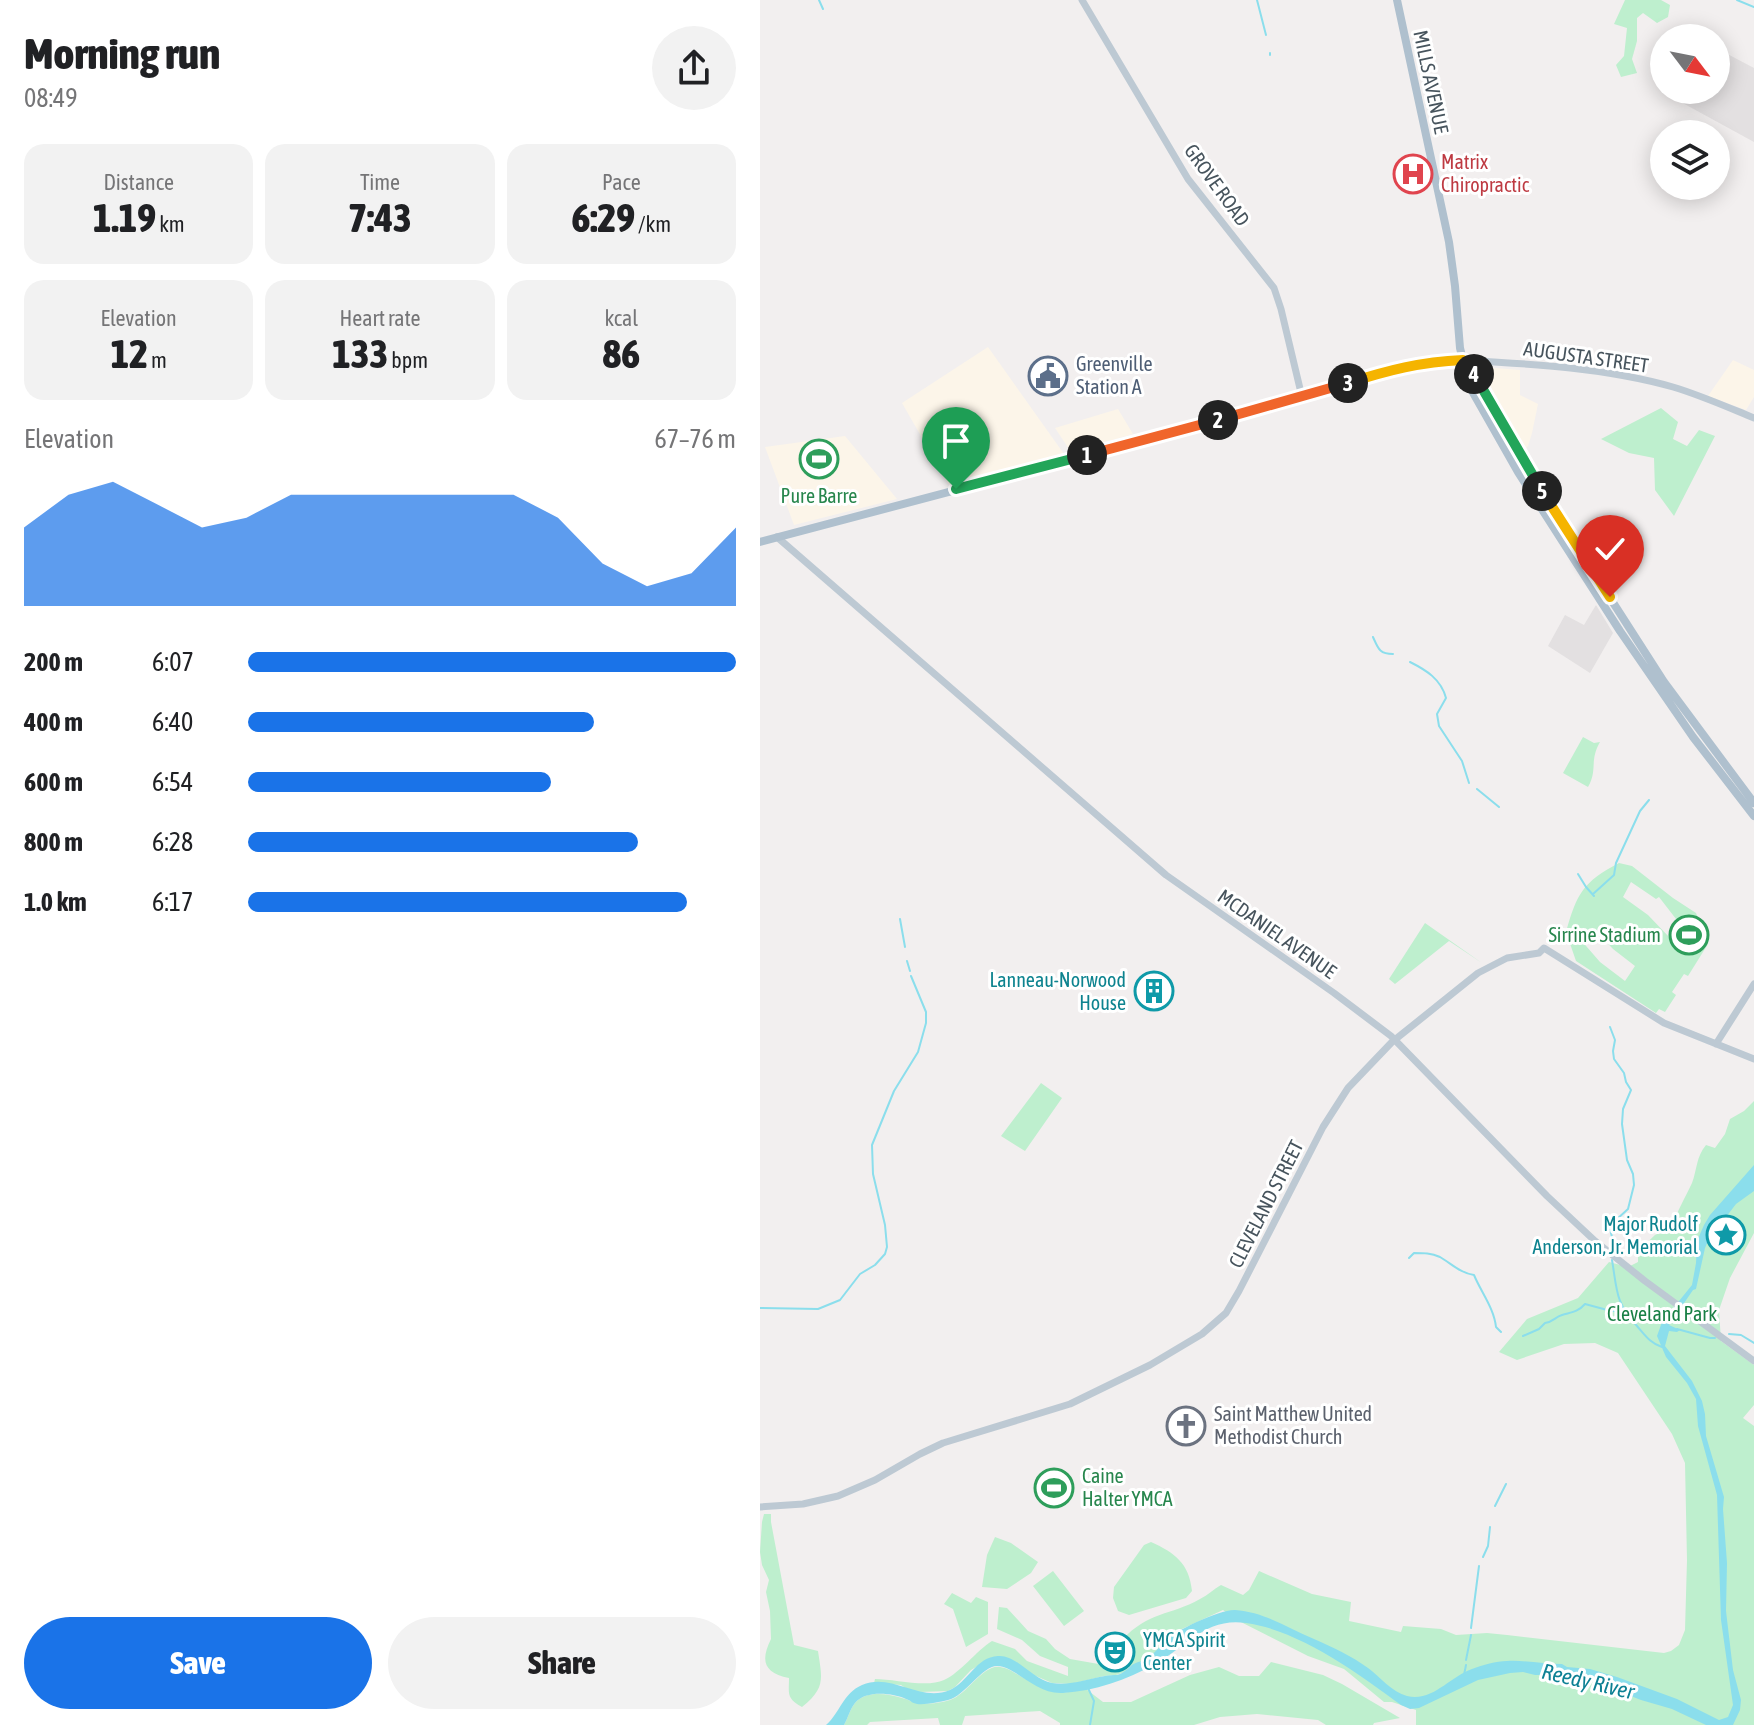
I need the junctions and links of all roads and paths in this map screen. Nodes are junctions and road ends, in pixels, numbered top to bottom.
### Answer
1 (1082, 0) edge
2 (1397, 0) edge
3 (1463, 360) junction
4 (1302, 397) junction
5 (1754, 418) edge
6 (777, 537) junction
7 (760, 542) edge
8 (1754, 803) edge
9 (1754, 816) edge
10 (1754, 984) edge
11 (1394, 1039) junction
12 (1716, 1044) junction
13 (1754, 1059) edge
14 (1754, 1361) edge
15 (760, 1507) edge

1 - 4 street, GROVE ROAD
2 - 3 main road, MILLS AVENUE
3 - 4 main road, AUGUSTA STREET
3 - 5 street, AUGUSTA STREET
3 - 8 main road
3 - 9 main road
4 - 6 main road, AUGUSTA STREET
6 - 7 main road, AUGUSTA STREET
6 - 11 street, MCDANIEL AVENUE
10 - 12 street
11 - 12 street, CLEVELAND STREET
11 - 14 street, MCDANIEL AVENUE
11 - 15 street, CLEVELAND STREET
12 - 13 street, CLEVELAND STREET

